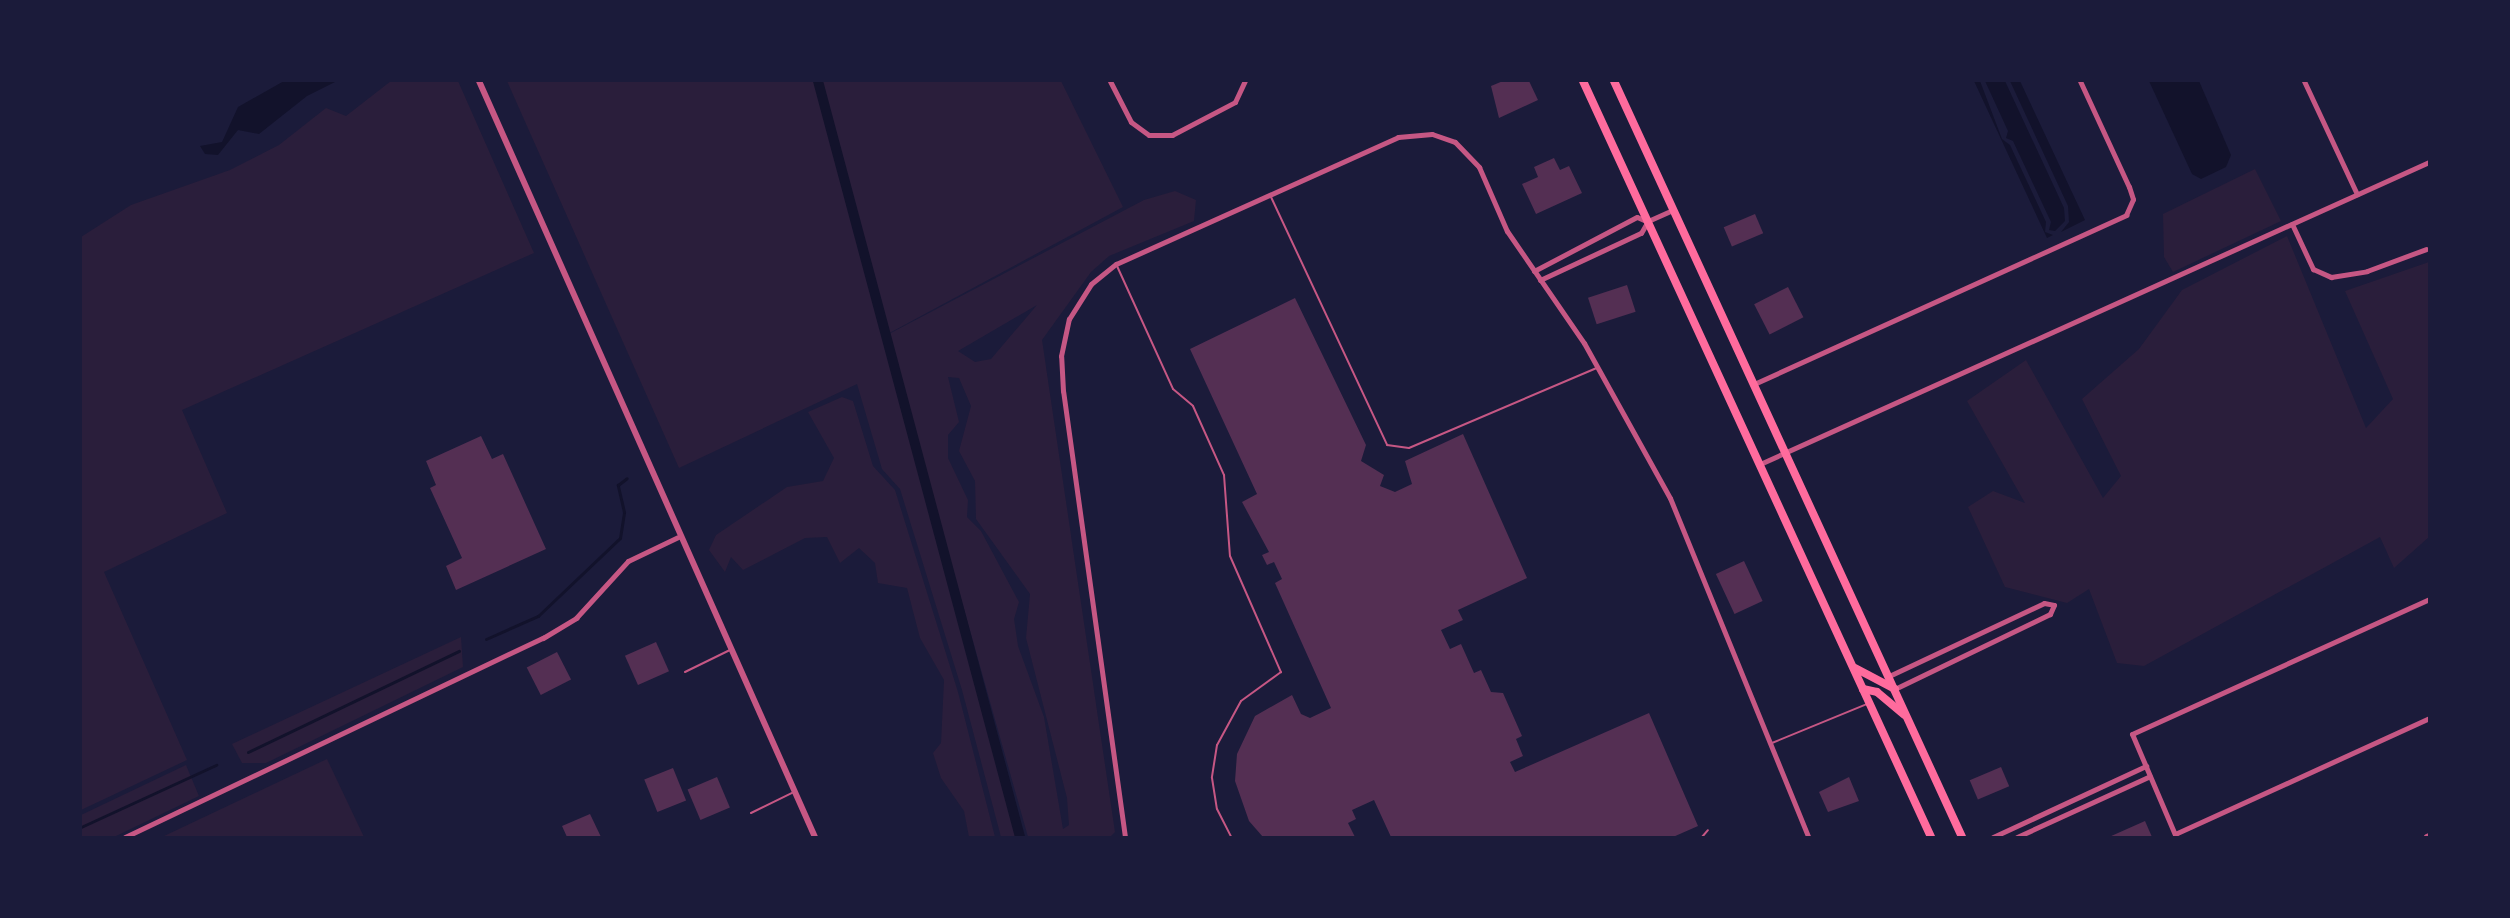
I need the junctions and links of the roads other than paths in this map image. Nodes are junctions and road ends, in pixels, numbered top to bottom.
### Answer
1 (479, 81) edge
2 (1110, 81) edge
3 (1245, 81) edge
4 (1583, 81) edge
5 (1614, 81) edge
6 (2080, 81) edge
7 (2304, 81) edge
8 (2429, 162) edge
9 (1270, 194) junction
10 (2357, 194) junction
11 (1673, 210) junction
12 (1648, 221) junction
13 (2292, 224) junction
14 (2426, 249) dead end
15 (1116, 264) junction
16 (1534, 271) junction
17 (1540, 280) junction
18 (1599, 368) junction
19 (1754, 384) junction
20 (1787, 456) junction
21 (1760, 464) junction
22 (678, 537) junction
23 (2429, 599) edge
24 (730, 651) junction
25 (1853, 666) junction
26 (685, 672) dead end
27 (1889, 676) junction
28 (1863, 689) junction
29 (1895, 689) junction
30 (1870, 703) junction
31 (2429, 718) edge
32 (1909, 720) junction
33 (1769, 744) junction
34 (2146, 766) junction
35 (2150, 776) junction
36 (794, 792) junction
37 (751, 813) dead end
38 (1708, 830) dead end
39 (2175, 836) edge
40 (125, 837) edge
41 (815, 837) edge
42 (1125, 837) edge
43 (1231, 837) edge
44 (1702, 837) edge
45 (1809, 837) edge
46 (1931, 837) edge
47 (1962, 837) edge
48 (1993, 837) edge
49 (2017, 837) edge

1 - 22 street
2 - 3 street
4 - 12 main road
5 - 11 main road
6 - 19 street
7 - 10 street
8 - 10 street
9 - 15 street
9 - 16 street
9 - 18 lane
10 - 13 street
11 - 12 street
11 - 19 main road
12 - 16 street
12 - 17 street
12 - 21 main road
13 - 14 street
13 - 20 street
15 - 42 street
15 - 43 lane
16 - 17 street
17 - 18 street
18 - 33 street
19 - 20 main road
20 - 21 street
20 - 27 main road
21 - 25 main road
22 - 24 street
22 - 40 street
23 - 34 street
24 - 26 lane
24 - 36 street
25 - 28 main road
25 - 29 main road
27 - 29 main road
27 - 29 street
28 - 30 main road
28 - 32 main road
29 - 32 main road
30 - 33 lane
30 - 46 main road
31 - 39 street
32 - 47 main road
33 - 45 street
34 - 35 street
34 - 48 street
35 - 39 street
35 - 49 street
36 - 37 lane
36 - 41 street
38 - 44 lane

